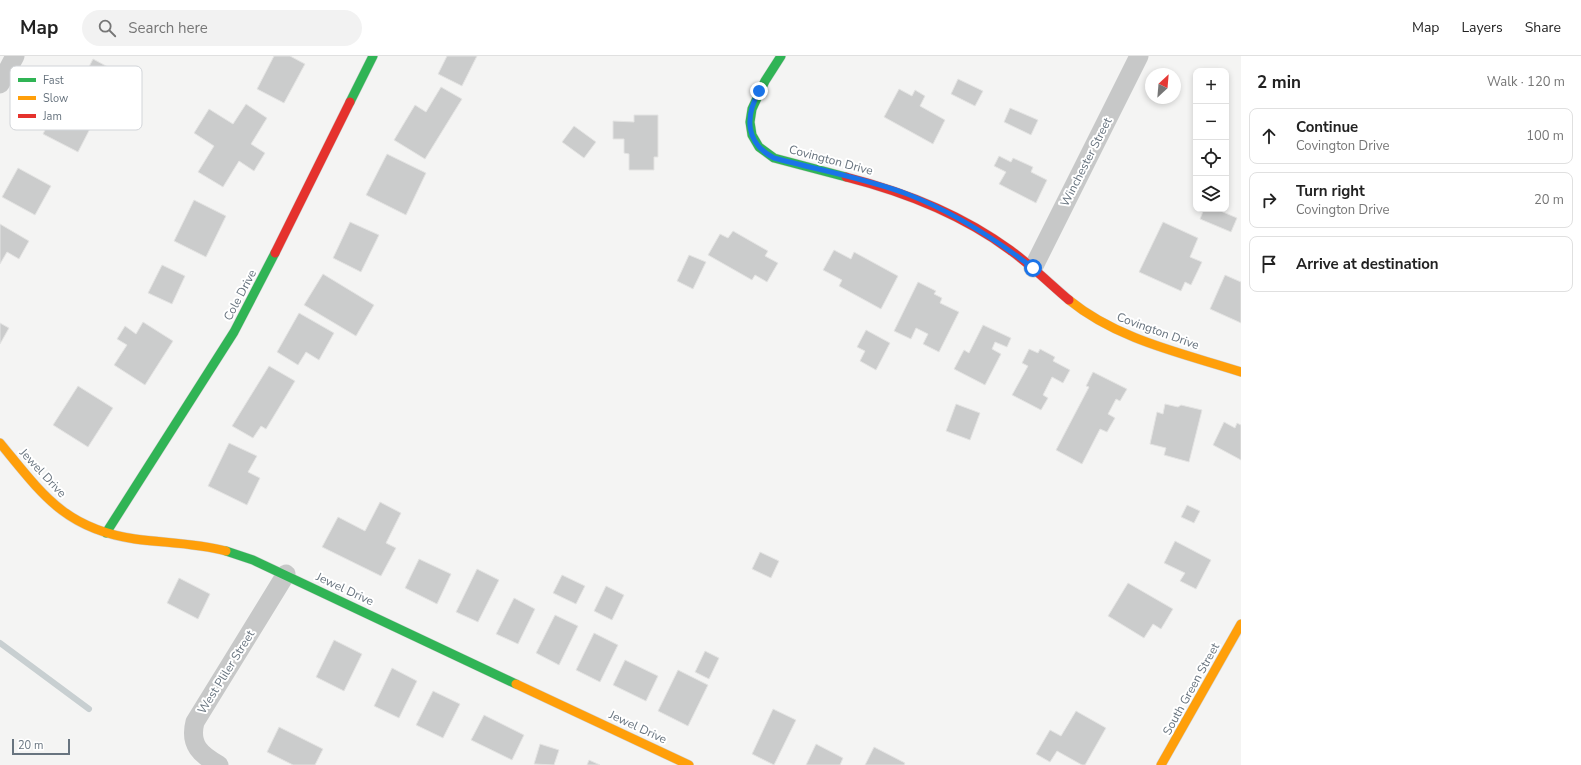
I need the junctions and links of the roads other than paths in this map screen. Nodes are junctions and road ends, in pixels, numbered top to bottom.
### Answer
1 (15, 56) edge
2 (373, 56) edge
3 (781, 56) edge
4 (1140, 56) edge
5 (0, 84) edge
6 (1033, 268) junction
7 (1241, 372) edge
8 (0, 444) edge
9 (106, 533) junction
10 (286, 574) junction
11 (1241, 624) edge
12 (219, 765) edge
13 (689, 765) edge
14 (1161, 765) edge

1 - 5 street
2 - 9 street, Cole Drive
3 - 6 street, Covington Drive
4 - 6 street, Winchester Street
6 - 7 street, Covington Drive
8 - 9 street, Jewel Drive
9 - 10 street, Jewel Drive
10 - 12 street, West Pliler Street
10 - 13 street, Jewel Drive
11 - 14 street, South Green Street

